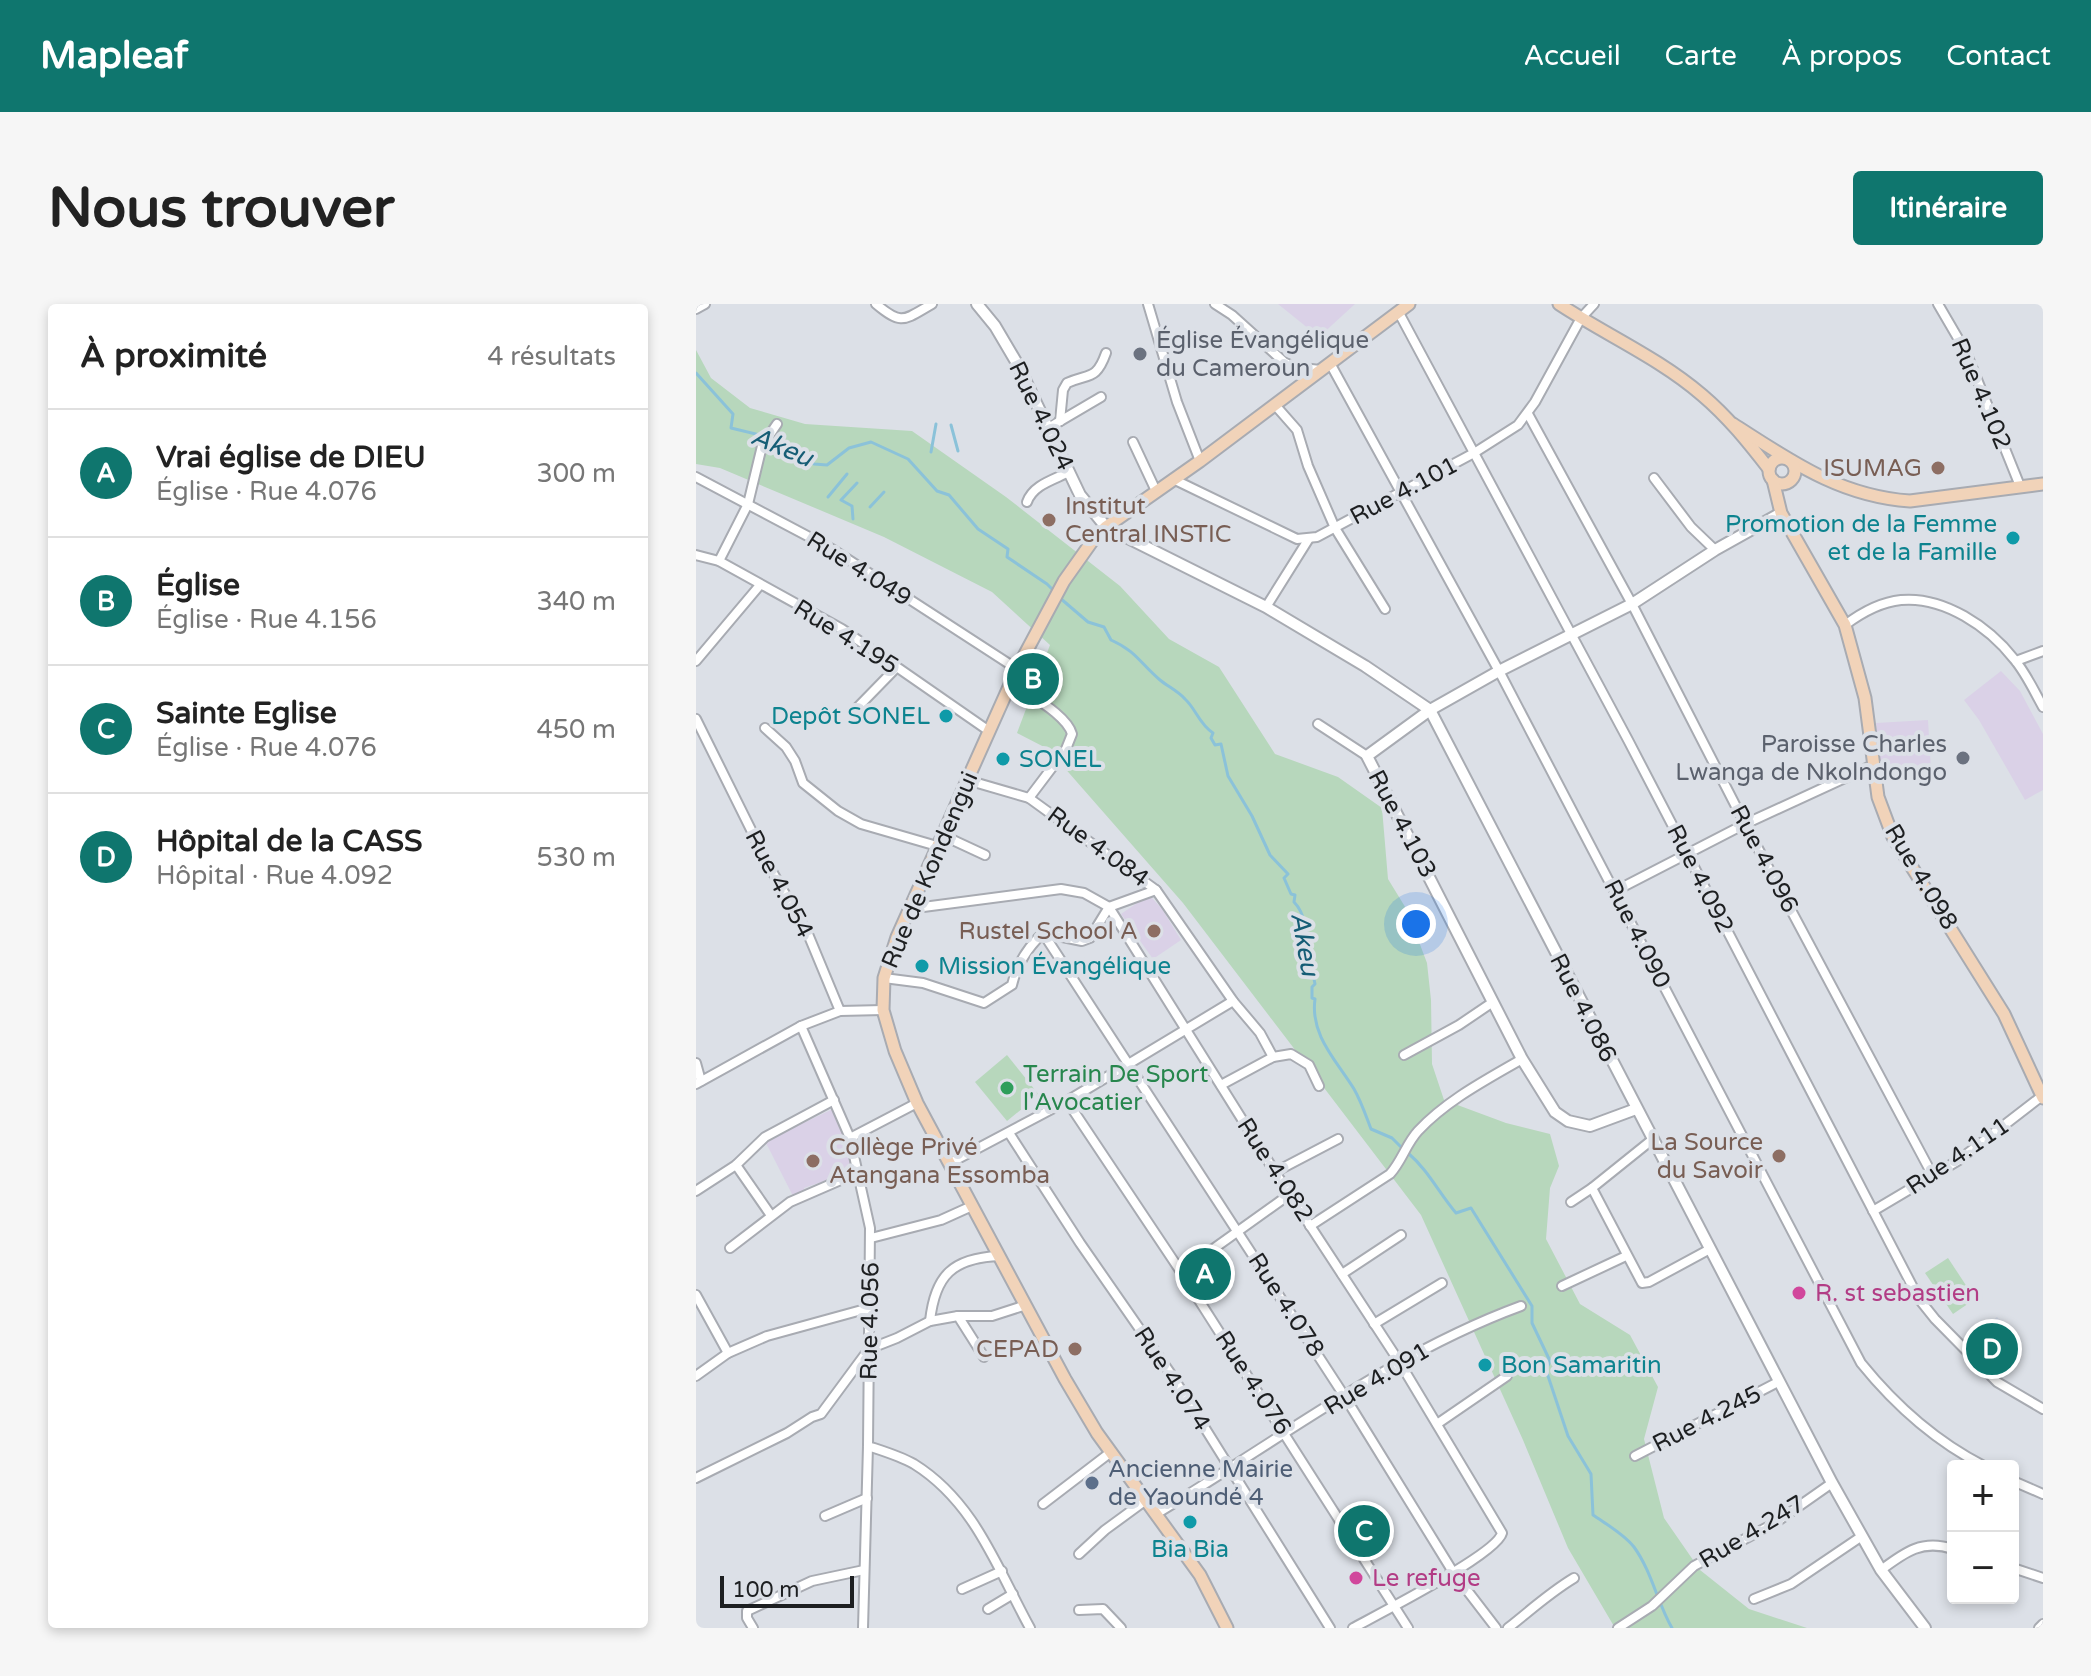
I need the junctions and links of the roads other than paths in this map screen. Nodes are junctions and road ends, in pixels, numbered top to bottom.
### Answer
1 (705, 304) edge
2 (876, 304) edge
3 (932, 304) edge
4 (977, 304) edge
5 (1148, 304) edge
6 (1215, 304) edge
7 (1409, 304) edge
8 (1559, 304) edge
9 (1594, 304) edge
10 (1938, 304) edge
11 (696, 309) edge
12 (1399, 313) junction
13 (1581, 318) junction
14 (1106, 353) dead end
15 (1327, 368) junction
16 (1101, 397) dead end
17 (1275, 405) junction
18 (1528, 414) junction
19 (777, 424) dead end
20 (1055, 424) junction
21 (1733, 424) junction
22 (1133, 442) dead end
23 (1474, 453) junction
24 (1788, 459) junction
25 (1200, 461) junction
26 (1069, 472) junction
27 (696, 477) edge
28 (1654, 478) dead end
29 (1173, 479) junction
30 (1779, 479) junction
31 (1820, 479) junction
32 (2043, 484) edge
33 (2020, 486) junction
34 (1156, 491) junction
35 (1402, 492) junction
36 (1027, 502) dead end
37 (748, 504) junction
38 (1781, 513) junction
39 (1106, 527) junction
40 (1335, 528) junction
41 (1308, 540) junction
42 (1715, 550) junction
43 (696, 555) edge
44 (719, 561) junction
45 (760, 585) junction
46 (1632, 604) junction
47 (1266, 607) junction
48 (1385, 609) dead end
49 (1845, 625) junction
50 (1569, 635) junction
51 (2043, 651) edge
52 (696, 661) edge
53 (2016, 661) junction
54 (896, 668) junction
55 (1017, 669) junction
56 (1499, 671) junction
57 (1012, 682) junction
58 (2043, 707) edge
59 (855, 710) dead end
60 (1430, 710) junction
61 (696, 719) edge
62 (1318, 724) dead end
63 (765, 728) dead end
64 (989, 731) junction
65 (1367, 756) junction
66 (1873, 765) junction
67 (967, 780) junction
68 (1029, 798) junction
69 (1745, 824) junction
70 (940, 841) junction
71 (1687, 853) junction
72 (985, 855) dead end
73 (1156, 890) junction
74 (1615, 891) junction
75 (1109, 907) junction
76 (908, 909) junction
77 (1043, 933) junction
78 (884, 978) junction
79 (1233, 1001) junction
80 (1493, 1002) junction
81 (883, 1010) junction
82 (840, 1011) junction
83 (801, 1026) junction
84 (1184, 1029) junction
85 (1404, 1055) dead end
86 (1273, 1057) junction
87 (1522, 1059) junction
88 (696, 1063) edge
89 (1127, 1066) junction
90 (698, 1082) edge
91 (1221, 1085) junction
92 (1319, 1086) dead end
93 (2042, 1097) edge
94 (834, 1100) junction
95 (1067, 1101) junction
96 (917, 1103) junction
97 (1636, 1109) junction
98 (1009, 1133) junction
99 (850, 1138) junction
100 (1338, 1139) dead end
101 (1653, 1139) junction
102 (950, 1163) junction
103 (736, 1165) junction
104 (859, 1172) junction
105 (1275, 1172) junction
106 (1933, 1176) junction
107 (1592, 1188) junction
108 (696, 1191) edge
109 (1290, 1194) junction
110 (1571, 1202) dead end
111 (972, 1206) junction
112 (1873, 1211) junction
113 (770, 1214) junction
114 (1310, 1226) junction
115 (1238, 1231) junction
116 (1401, 1235) dead end
117 (871, 1238) junction
118 (730, 1248) dead end
119 (1710, 1249) junction
120 (999, 1256) junction
121 (1626, 1256) junction
122 (1181, 1272) junction
123 (1342, 1274) junction
124 (1442, 1283) dead end
125 (1562, 1286) dead end
126 (696, 1295) edge
127 (1026, 1305) junction
128 (1521, 1306) dead end
129 (869, 1308) junction
130 (958, 1316) junction
131 (930, 1321) junction
132 (1374, 1324) junction
133 (869, 1349) junction
134 (728, 1353) junction
135 (984, 1357) dead end
136 (1400, 1363) junction
137 (696, 1376) edge
138 (1507, 1376) dead end
139 (1778, 1382) junction
140 (1345, 1397) junction
141 (2043, 1409) edge
142 (1437, 1424) junction
143 (1286, 1434) junction
144 (868, 1446) junction
145 (1111, 1452) junction
146 (1635, 1456) dead end
147 (1975, 1460) edge
148 (1230, 1470) junction
149 (696, 1478) edge
150 (1832, 1483) junction
151 (2019, 1484) edge
152 (2043, 1494) edge
153 (867, 1498) junction
154 (1146, 1500) junction
155 (1043, 1504) dead end
156 (1156, 1514) junction
157 (825, 1516) dead end
158 (1862, 1536) junction
159 (1947, 1548) edge
160 (1079, 1554) dead end
161 (864, 1570) junction
162 (1881, 1570) junction
163 (2019, 1570) edge
164 (1002, 1571) junction
165 (1453, 1572) junction
166 (1574, 1578) dead end
167 (2043, 1578) edge
168 (962, 1589) dead end
169 (1013, 1594) junction
170 (1754, 1599) dead end
171 (1393, 1607) junction
172 (988, 1609) dead end
173 (1079, 1610) dead end
174 (753, 1628) edge
175 (863, 1628) edge
176 (1030, 1628) edge
177 (1121, 1628) edge
178 (1227, 1628) edge
179 (1330, 1628) edge
180 (1353, 1628) edge
181 (1408, 1628) edge
182 (1496, 1628) edge
183 (1508, 1628) edge
184 (1618, 1628) edge
185 (1925, 1628) edge

1 - 11 street
2 - 3 street
4 - 20 street, Rue 4.024
5 - 25 street
6 - 15 street
7 - 12 main road, Rue de Kondengui
8 - 13 main road
9 - 13 street, Rue 4.101
10 - 33 street, Rue 4.102
12 - 15 main road, Rue de Kondengui
12 - 23 street, Rue 4.092
13 - 18 street, Rue 4.101
13 - 21 main road
14 - 20 street
15 - 17 main road, Rue de Kondengui
15 - 35 street, Rue 4.090
16 - 20 street
17 - 25 main road, Rue de Kondengui
17 - 40 street
18 - 23 street, Rue 4.101
18 - 46 street, Rue 4.096
19 - 37 street
20 - 26 street, Rue 4.024
21 - 24 main road
21 - 30 main road
22 - 34 street
23 - 35 street, Rue 4.101
23 - 50 street, Rue 4.092
24 - 30 main road
24 - 30 main road
24 - 31 main road
25 - 29 main road, Rue de Kondengui
26 - 36 street
26 - 39 street, Rue 4.024
27 - 37 street, Rue 4.049
28 - 42 street
29 - 34 main road, Rue de Kondengui
29 - 41 street
30 - 31 main road
30 - 38 main road
31 - 33 main road
32 - 33 main road
34 - 39 main road, Rue de Kondengui
35 - 40 street, Rue 4.101
35 - 56 street, Rue 4.090
37 - 44 street
37 - 55 street, Rue 4.049
38 - 42 street, Rue 4.103
38 - 49 main road, Rue 4.098
39 - 47 street, Rue 4.086
39 - 55 main road, Rue de Kondengui
40 - 41 street, Rue 4.101
40 - 48 street
41 - 47 street
42 - 46 street, Rue 4.103
43 - 44 street, Rue 4.195
44 - 45 street, Rue 4.195
45 - 52 street
45 - 54 street, Rue 4.195
46 - 50 street, Rue 4.103
46 - 69 street, Rue 4.096
47 - 60 street, Rue 4.086
49 - 53 street
49 - 66 main road, Rue 4.098
50 - 56 street, Rue 4.103
50 - 71 street, Rue 4.092
51 - 53 street
53 - 58 street
54 - 59 street
54 - 64 street, Rue 4.195
55 - 57 main road, Rue de Kondengui
56 - 60 street, Rue 4.103
56 - 74 street, Rue 4.090
57 - 64 main road, Rue de Kondengui
57 - 68 street
60 - 65 street, Rue 4.103
60 - 97 street, Rue 4.086
61 - 82 street, Rue 4.054
62 - 65 street
63 - 70 street
64 - 67 main road, Rue de Kondengui
65 - 80 street, Rue 4.103
66 - 69 street
66 - 93 main road, Rue 4.098
67 - 68 street, Rue 4.084
67 - 70 main road, Rue de Kondengui
68 - 73 street, Rue 4.084
69 - 71 street
69 - 106 street, Rue 4.096
70 - 72 street
70 - 76 main road, Rue de Kondengui
71 - 74 street
71 - 112 street, Rue 4.092
73 - 75 street
73 - 79 street, Rue 4.084
74 - 147 street, Rue 4.090
75 - 76 street
75 - 77 street
75 - 84 street, Rue 4.082
76 - 78 main road, Rue de Kondengui
77 - 78 street
77 - 89 street, Rue 4.078
78 - 81 main road, Rue de Kondengui
79 - 84 street
79 - 86 street, Rue 4.084
80 - 85 street
80 - 87 street, Rue 4.103
81 - 82 street
81 - 96 main road, Rue de Kondengui
82 - 83 street
83 - 90 street
83 - 94 street, Rue 4.056
84 - 89 street
84 - 91 street, Rue 4.082
86 - 91 street
86 - 92 street
87 - 97 street, Rue 4.103
87 - 114 street
88 - 90 street
89 - 95 street
89 - 115 street, Rue 4.078
91 - 105 street, Rue 4.082
93 - 106 street, Rue 4.111
94 - 99 street, Rue 4.056
94 - 103 street
95 - 98 street
95 - 122 street, Rue 4.076
96 - 99 street
96 - 102 main road, Rue de Kondengui
97 - 101 street, Rue 4.086
98 - 102 street
98 - 148 street, Rue 4.074
99 - 104 street, Rue 4.056
100 - 105 street
101 - 107 street
101 - 119 street, Rue 4.086
102 - 111 main road, Rue de Kondengui
103 - 108 street
103 - 113 street
104 - 113 street
104 - 117 street, Rue 4.056
105 - 109 street, Rue 4.082
106 - 112 street, Rue 4.111
107 - 110 street
107 - 121 street
109 - 114 street, Rue 4.082
109 - 115 street
111 - 117 street
111 - 120 main road, Rue de Kondengui
112 - 141 street, Rue 4.092
113 - 118 street
114 - 123 street, Rue 4.082
115 - 122 street
115 - 140 street, Rue 4.078
116 - 123 street
117 - 129 street, Rue 4.056
119 - 121 street
119 - 139 street, Rue 4.086
120 - 127 main road, Rue de Kondengui
120 - 131 street
121 - 125 street
122 - 143 street, Rue 4.076
123 - 132 street, Rue 4.082
124 - 132 street
126 - 134 street
127 - 130 street
127 - 145 main road, Rue de Kondengui
128 - 136 street, Rue 4.091
129 - 133 street, Rue 4.056
129 - 134 street
130 - 131 street
130 - 135 street
131 - 133 street
132 - 136 street, Rue 4.082
133 - 144 street, Rue 4.056
133 - 149 street
134 - 137 street
136 - 140 street, Rue 4.091
136 - 142 street, Rue 4.082
138 - 142 street
139 - 146 street, Rue 4.245
139 - 150 street, Rue 4.086
140 - 143 street, Rue 4.091
140 - 165 street, Rue 4.078
142 - 165 street, Rue 4.082
143 - 148 street, Rue 4.091
143 - 171 street, Rue 4.076
144 - 153 street, Rue 4.056
144 - 164 street
145 - 154 main road, Rue de Kondengui
145 - 155 street
148 - 156 street, Rue 4.091
148 - 179 street, Rue 4.074
150 - 158 street, Rue 4.086
150 - 184 street, Rue 4.247
151 - 152 street
153 - 157 street
153 - 161 street, Rue 4.056
154 - 156 main road, Rue de Kondengui
154 - 160 street
156 - 178 main road, Rue de Kondengui
158 - 162 street, Rue 4.086
158 - 170 street
159 - 162 street
161 - 174 street
161 - 175 street, Rue 4.056
162 - 185 street, Rue 4.086
163 - 167 street
164 - 168 street
164 - 169 street
165 - 171 street
165 - 182 street, Rue 4.078
166 - 183 street
169 - 172 street
169 - 176 street
171 - 180 street
171 - 181 street, Rue 4.076
173 - 177 street

